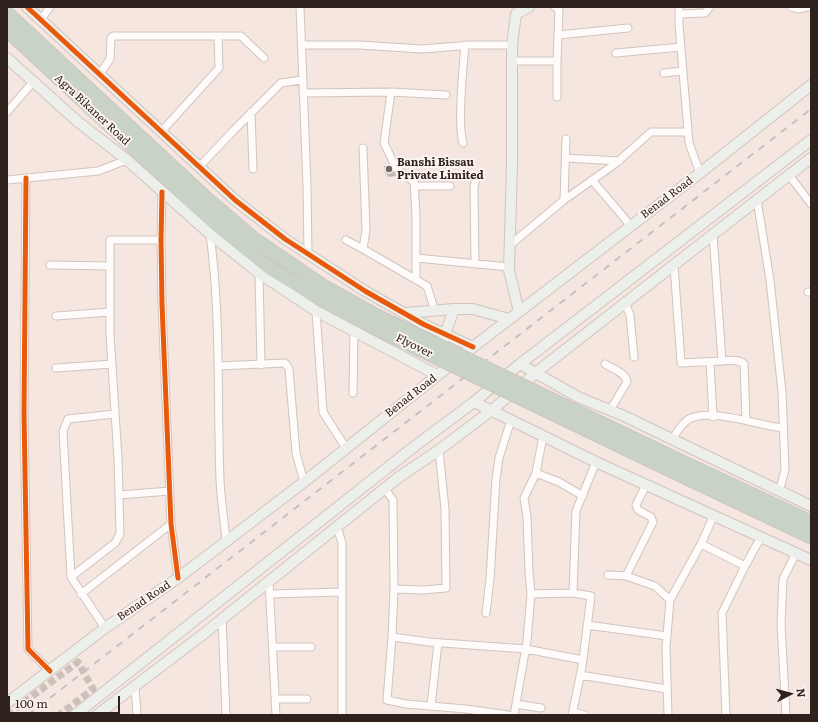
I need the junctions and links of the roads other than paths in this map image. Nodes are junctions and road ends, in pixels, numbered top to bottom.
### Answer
1 (27, 7) edge
2 (50, 7) edge
3 (300, 7) edge
4 (529, 7) edge
5 (555, 7) edge
6 (710, 7) edge
7 (791, 7) edge
8 (808, 7) edge
9 (679, 10) edge
10 (7, 13) edge
11 (40, 21) junction
12 (628, 28) dead end
13 (7, 30) edge
14 (558, 35) junction
15 (218, 36) junction
16 (301, 45) junction
17 (465, 45) junction
18 (512, 45) junction
19 (680, 47) junction
20 (616, 53) dead end
21 (7, 58) edge
22 (264, 58) dead end
23 (512, 61) junction
24 (557, 61) junction
25 (682, 71) junction
26 (664, 73) dead end
27 (99, 75) junction
28 (302, 80) junction
29 (33, 82) junction
30 (811, 85) edge
31 (390, 92) junction
32 (303, 93) junction
33 (446, 95) dead end
34 (557, 97) dead end
35 (7, 112) edge
36 (251, 112) junction
37 (161, 132) junction
38 (688, 132) junction
39 (566, 139) dead end
40 (811, 140) edge
41 (463, 143) dead end
42 (363, 148) dead end
43 (566, 158) junction
44 (811, 158) edge
45 (127, 160) junction
46 (619, 161) junction
47 (200, 167) junction
48 (254, 169) dead end
49 (700, 173) junction
50 (789, 176) junction
51 (26, 178) junction
52 (476, 179) dead end
53 (7, 180) edge
54 (592, 180) junction
55 (181, 184) junction
56 (415, 186) junction
57 (450, 186) dead end
58 (162, 192) junction
59 (564, 200) junction
60 (757, 200) junction
61 (811, 204) edge
62 (631, 226) junction
63 (210, 234) junction
64 (714, 234) junction
65 (161, 240) junction
66 (346, 240) dead end
67 (510, 245) junction
68 (363, 249) junction
69 (308, 254) junction
70 (416, 258) junction
71 (475, 264) junction
72 (50, 265) dead end
73 (674, 265) junction
74 (110, 266) junction
75 (509, 267) junction
76 (259, 273) junction
77 (416, 280) junction
78 (624, 304) junction
79 (454, 309) junction
80 (316, 310) junction
81 (435, 311) junction
82 (110, 312) junction
83 (519, 312) junction
84 (405, 313) junction
85 (56, 316) dead end
86 (509, 319) junction
87 (354, 331) junction
88 (444, 333) junction
89 (473, 347) junction
90 (634, 357) dead end
91 (722, 361) junction
92 (710, 362) junction
93 (112, 364) junction
94 (520, 364) junction
95 (606, 364) dead end
96 (261, 365) junction
97 (218, 366) junction
98 (56, 368) dead end
99 (535, 373) junction
100 (437, 375) junction
101 (352, 393) dead end
102 (474, 402) junction
103 (492, 410) junction
104 (610, 410) junction
105 (115, 414) junction
106 (713, 417) junction
107 (511, 420) junction
108 (746, 420) junction
109 (783, 428) junction
110 (544, 436) junction
111 (673, 439) junction
112 (346, 448) junction
113 (439, 450) junction
114 (596, 462) junction
115 (675, 465) junction
116 (536, 473) junction
117 (304, 482) junction
118 (646, 485) junction
119 (385, 489) junction
120 (170, 491) junction
121 (779, 492) junction
122 (119, 495) junction
123 (583, 496) junction
124 (811, 506) edge
125 (714, 515) junction
126 (811, 522) edge
127 (171, 524) junction
128 (337, 527) junction
129 (761, 537) junction
130 (811, 537) edge
131 (226, 540) junction
132 (701, 544) junction
133 (796, 553) junction
134 (811, 560) edge
135 (745, 566) junction
136 (608, 575) dead end
137 (626, 576) junction
138 (71, 577) junction
139 (178, 578) junction
140 (269, 581) junction
141 (394, 589) junction
142 (342, 592) junction
143 (573, 593) junction
144 (81, 594) junction
145 (270, 594) junction
146 (531, 594) junction
147 (670, 600) junction
148 (486, 613) dead end
149 (222, 619) junction
150 (587, 625) junction
151 (105, 628) junction
152 (667, 636) junction
153 (392, 637) junction
154 (438, 643) junction
155 (273, 647) junction
156 (311, 647) dead end
157 (526, 649) junction
158 (583, 660) junction
159 (50, 671) junction
160 (580, 675) junction
161 (135, 687) junction
162 (667, 689) junction
163 (307, 698) dead end
164 (275, 699) junction
165 (92, 702) junction
166 (7, 703) edge
167 (516, 704) junction
168 (431, 706) junction
169 (541, 708) dead end
170 (458, 711) edge
171 (99, 714) edge
172 (572, 714) edge
173 (75, 715) edge
174 (137, 715) edge
175 (226, 715) edge
176 (276, 715) edge
177 (342, 715) edge
178 (508, 715) edge
179 (514, 715) edge
180 (584, 715) edge
181 (668, 715) edge
182 (726, 715) edge
183 (786, 715) edge

1 - 11 main road
2 - 11 street
3 - 16 street
4 - 18 main road
5 - 14 street
6 - 9 street
7 - 8 street
9 - 19 street
10 - 55 highway
11 - 27 main road
12 - 14 street
13 - 55 highway, Agra Bikaner Road
14 - 24 street
15 - 22 street
15 - 27 street
15 - 37 street
16 - 17 street
16 - 28 street
17 - 18 street
17 - 41 street
18 - 23 main road
19 - 20 street
19 - 25 street
21 - 29 main road
23 - 24 street
23 - 67 main road
24 - 34 street
25 - 26 street
25 - 38 street
27 - 37 main road
28 - 32 street
28 - 36 street
29 - 35 street
29 - 45 main road
30 - 49 main road, Benad Road
31 - 32 street
31 - 33 street
31 - 56 street
32 - 69 street
36 - 47 street
36 - 48 street
37 - 47 main road
38 - 46 street
38 - 49 street
39 - 43 street
40 - 94 main road
42 - 68 street
43 - 46 street
43 - 59 street
44 - 50 main road
45 - 51 street
45 - 58 main road
46 - 54 street
47 - 69 main road
49 - 62 main road, Benad Road
50 - 60 main road
50 - 61 street
51 - 53 street
51 - 159 street
52 - 71 street
54 - 59 street
54 - 62 street
55 - 115 highway, Flyover, bridge
56 - 57 street
56 - 70 street
58 - 63 main road
58 - 65 street
59 - 67 street
60 - 64 main road
60 - 109 street
62 - 83 main road, Benad Road
63 - 76 main road
63 - 97 street
64 - 73 main road
64 - 91 street
65 - 74 street
65 - 120 street
66 - 68 street
67 - 75 main road
68 - 77 street
69 - 84 main road
70 - 71 street
70 - 77 street
71 - 75 street
72 - 74 street
73 - 78 main road
73 - 92 street
74 - 82 street
75 - 83 main road
76 - 80 main road
76 - 96 street
77 - 81 street
78 - 90 street
78 - 99 main road
79 - 81 main road
79 - 86 main road
79 - 88 main road
80 - 87 main road
80 - 112 street
81 - 84 main road
82 - 85 street
82 - 93 street
83 - 86 main road, Benad Road
84 - 88 main road
86 - 89 main road, Benad Road
87 - 100 main road
87 - 101 street
88 - 89 main road
88 - 100 main road
89 - 100 main road, Benad Road
91 - 92 street
91 - 108 street
92 - 106 street
93 - 98 street
93 - 105 street
94 - 99 main road
94 - 102 main road
95 - 104 street
96 - 97 street
96 - 117 street
97 - 131 street
99 - 103 main road
99 - 104 main road
100 - 112 main road, Benad Road
102 - 103 main road
102 - 165 main road
103 - 107 main road
103 - 113 main road
104 - 111 main road
105 - 122 street
105 - 138 street
106 - 108 street
106 - 111 street
107 - 110 main road
107 - 148 street
108 - 109 street
109 - 121 street
110 - 114 main road
110 - 116 street
111 - 121 main road
112 - 117 main road, Benad Road
113 - 119 main road
113 - 141 street
114 - 118 main road
114 - 123 street
115 - 126 highway
115 - 130 highway
116 - 123 street
116 - 146 street
117 - 131 main road, Benad Road
118 - 125 main road
118 - 137 street
119 - 128 main road
119 - 141 street
120 - 122 street
120 - 127 street
121 - 124 main road
122 - 138 street
123 - 143 street
125 - 129 main road
125 - 132 street
127 - 139 street
127 - 144 street
128 - 140 main road
128 - 142 street
129 - 133 main road
129 - 135 street
131 - 139 main road, Benad Road
132 - 135 street
132 - 147 street
133 - 134 main road
133 - 183 street
135 - 182 street
136 - 137 street
137 - 147 street
138 - 144 street
139 - 151 main road, Benad Road
140 - 145 street
140 - 149 main road
141 - 153 street
142 - 145 street
142 - 177 street
143 - 146 street
143 - 150 street
144 - 151 street
145 - 155 street
146 - 157 street
147 - 152 street
149 - 161 main road
149 - 175 street
150 - 152 street
150 - 158 street
151 - 159 main road, Benad Road
152 - 162 street
153 - 154 street
153 - 168 street
154 - 157 street
154 - 168 street
155 - 156 street
155 - 164 street
157 - 158 street
157 - 167 street
158 - 160 street
159 - 166 main road, Benad Road
160 - 162 street
160 - 172 street
161 - 171 main road
161 - 174 street
162 - 181 street
163 - 164 street
164 - 176 street
165 - 171 main road
165 - 173 main road
167 - 169 street
167 - 179 street
168 - 170 street
170 - 178 street
172 - 180 street

